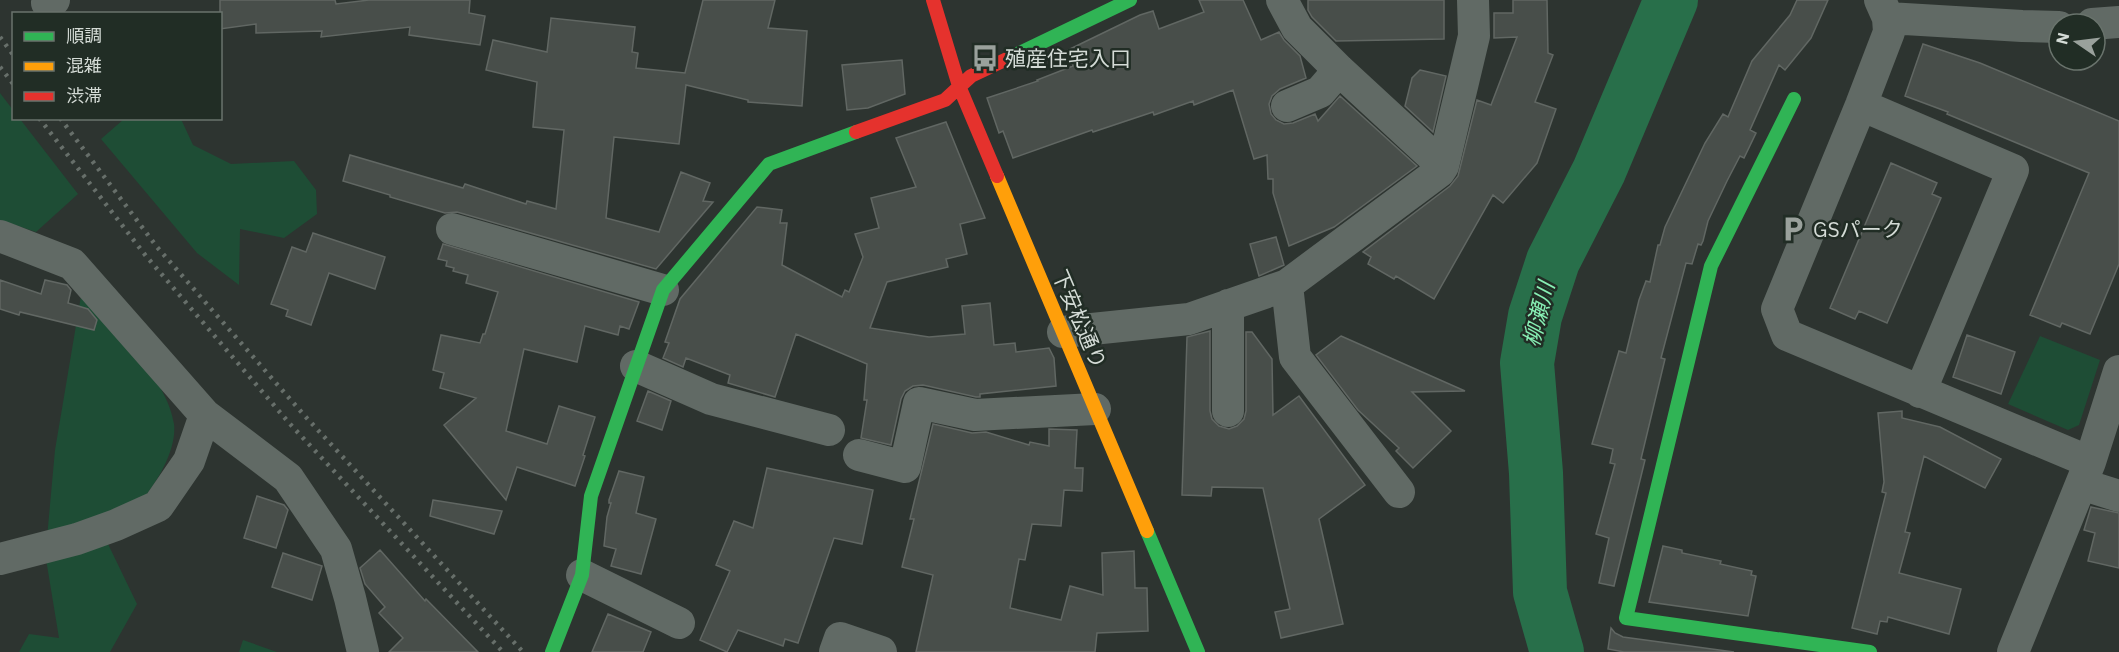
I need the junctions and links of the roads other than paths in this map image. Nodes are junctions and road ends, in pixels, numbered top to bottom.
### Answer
1 (933, 0) edge
2 (1130, 0) edge
3 (1282, 0) edge
4 (1473, 0) edge
5 (1884, 9) edge
6 (2047, 27) edge
7 (1339, 70) junction
8 (959, 86) junction
9 (1794, 99) dead end
10 (1861, 105) junction
11 (1287, 106) dead end
12 (1443, 166) junction
13 (452, 229) dead end
14 (0, 236) edge
15 (1287, 285) junction
16 (663, 290) junction
17 (1228, 305) junction
18 (1063, 332) junction
19 (636, 366) junction
20 (2119, 370) edge
21 (1920, 392) junction
22 (1095, 409) junction
23 (1228, 411) dead end
24 (205, 415) junction
25 (829, 430) dead end
26 (859, 455) dead end
27 (2085, 473) junction
28 (1399, 492) dead end
29 (2119, 496) edge
30 (0, 559) edge
31 (582, 575) junction
32 (679, 623) dead end
33 (363, 652) edge
34 (552, 652) edge
35 (835, 652) edge
36 (881, 652) edge
37 (1198, 652) edge
38 (1870, 652) edge
39 (2013, 652) edge

1 - 8 street, 下安松通り
2 - 8 street
3 - 7 street
4 - 12 street
5 - 6 street
5 - 10 street
7 - 11 street
7 - 12 street
8 - 16 street
8 - 18 street, 下安松通り
9 - 38 street
10 - 21 street
10 - 21 street
12 - 15 street
13 - 16 street
14 - 24 street
15 - 17 street
15 - 28 street
16 - 19 street
17 - 18 street
17 - 23 street
18 - 22 street, 下安松通り
19 - 25 street
19 - 31 street
20 - 27 street
21 - 27 street
22 - 26 street
22 - 37 street, 下安松通り
24 - 30 street
24 - 33 street
27 - 29 street
27 - 39 street
31 - 32 street
31 - 34 street
35 - 36 street

